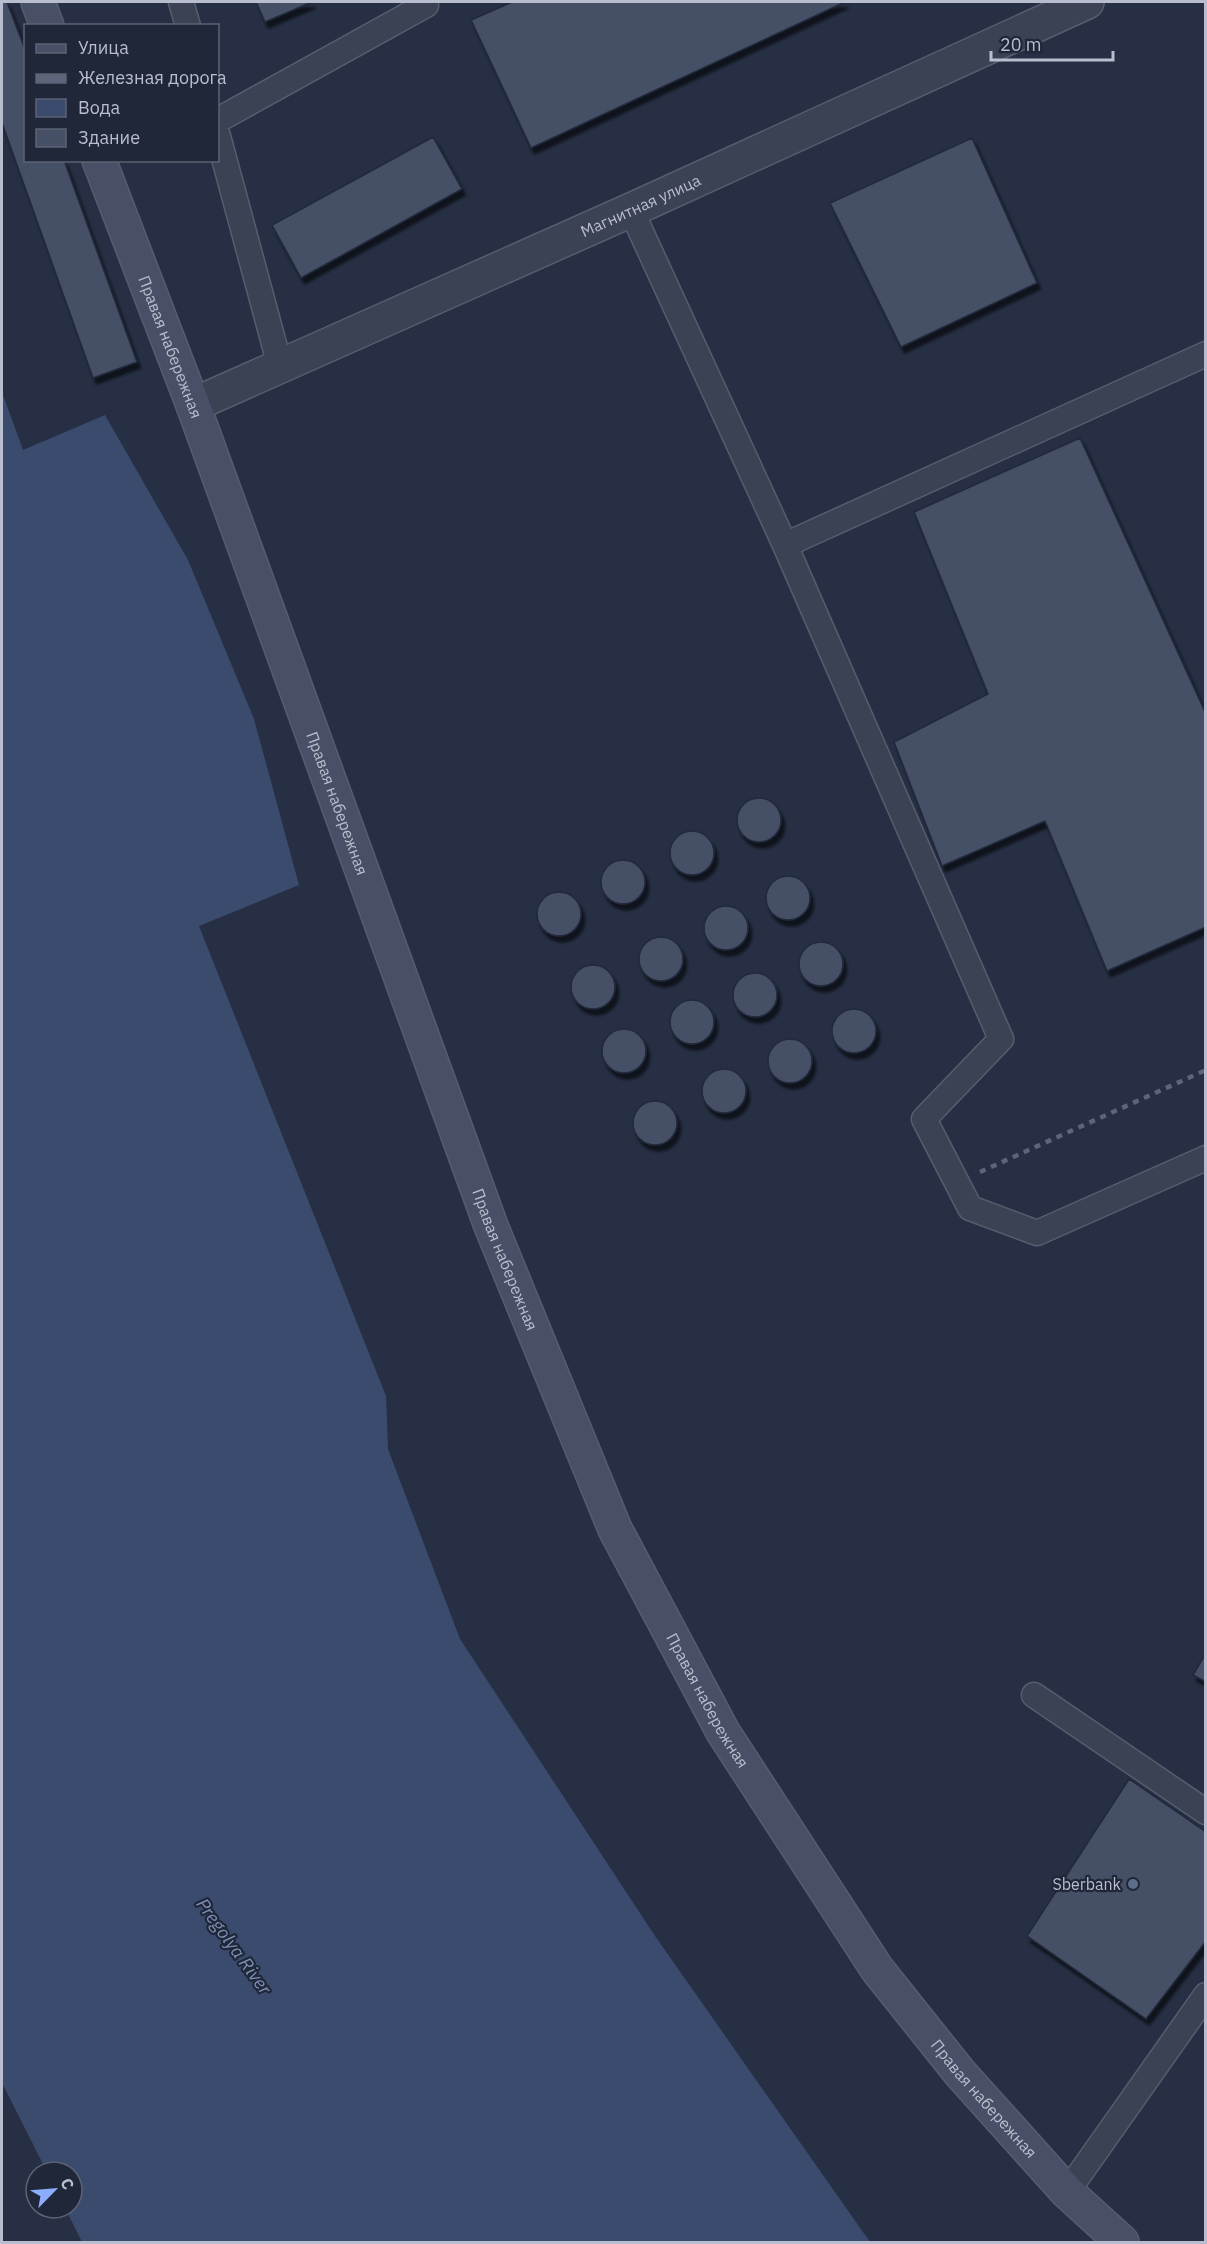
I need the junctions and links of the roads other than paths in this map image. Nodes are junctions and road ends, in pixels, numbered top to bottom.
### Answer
1 (38, 2) edge
2 (181, 2) edge
3 (1086, 2) edge
4 (426, 5) dead end
5 (46, 24) edge
6 (187, 24) edge
7 (219, 119) edge
8 (219, 140) edge
9 (100, 162) edge
10 (632, 210) junction
11 (1206, 354) edge
12 (280, 366) junction
13 (193, 405) junction
14 (785, 545) junction
15 (1206, 1158) edge
16 (1034, 1695) dead end
17 (1206, 1812) edge
18 (1206, 1995) edge
19 (1067, 2192) junction
20 (1122, 2242) edge

1 - 5 main road
2 - 6 lane
3 - 10 street, Магнитная улица
4 - 7 lane
8 - 12 lane
9 - 13 main road, Правая набережная
10 - 12 street, Магнитная улица
10 - 14 lane
11 - 14 lane
12 - 13 street, Магнитная улица
13 - 19 main road, Правая набережная
14 - 15 lane
16 - 17 lane
18 - 19 lane
19 - 20 main road, Правая набережная

